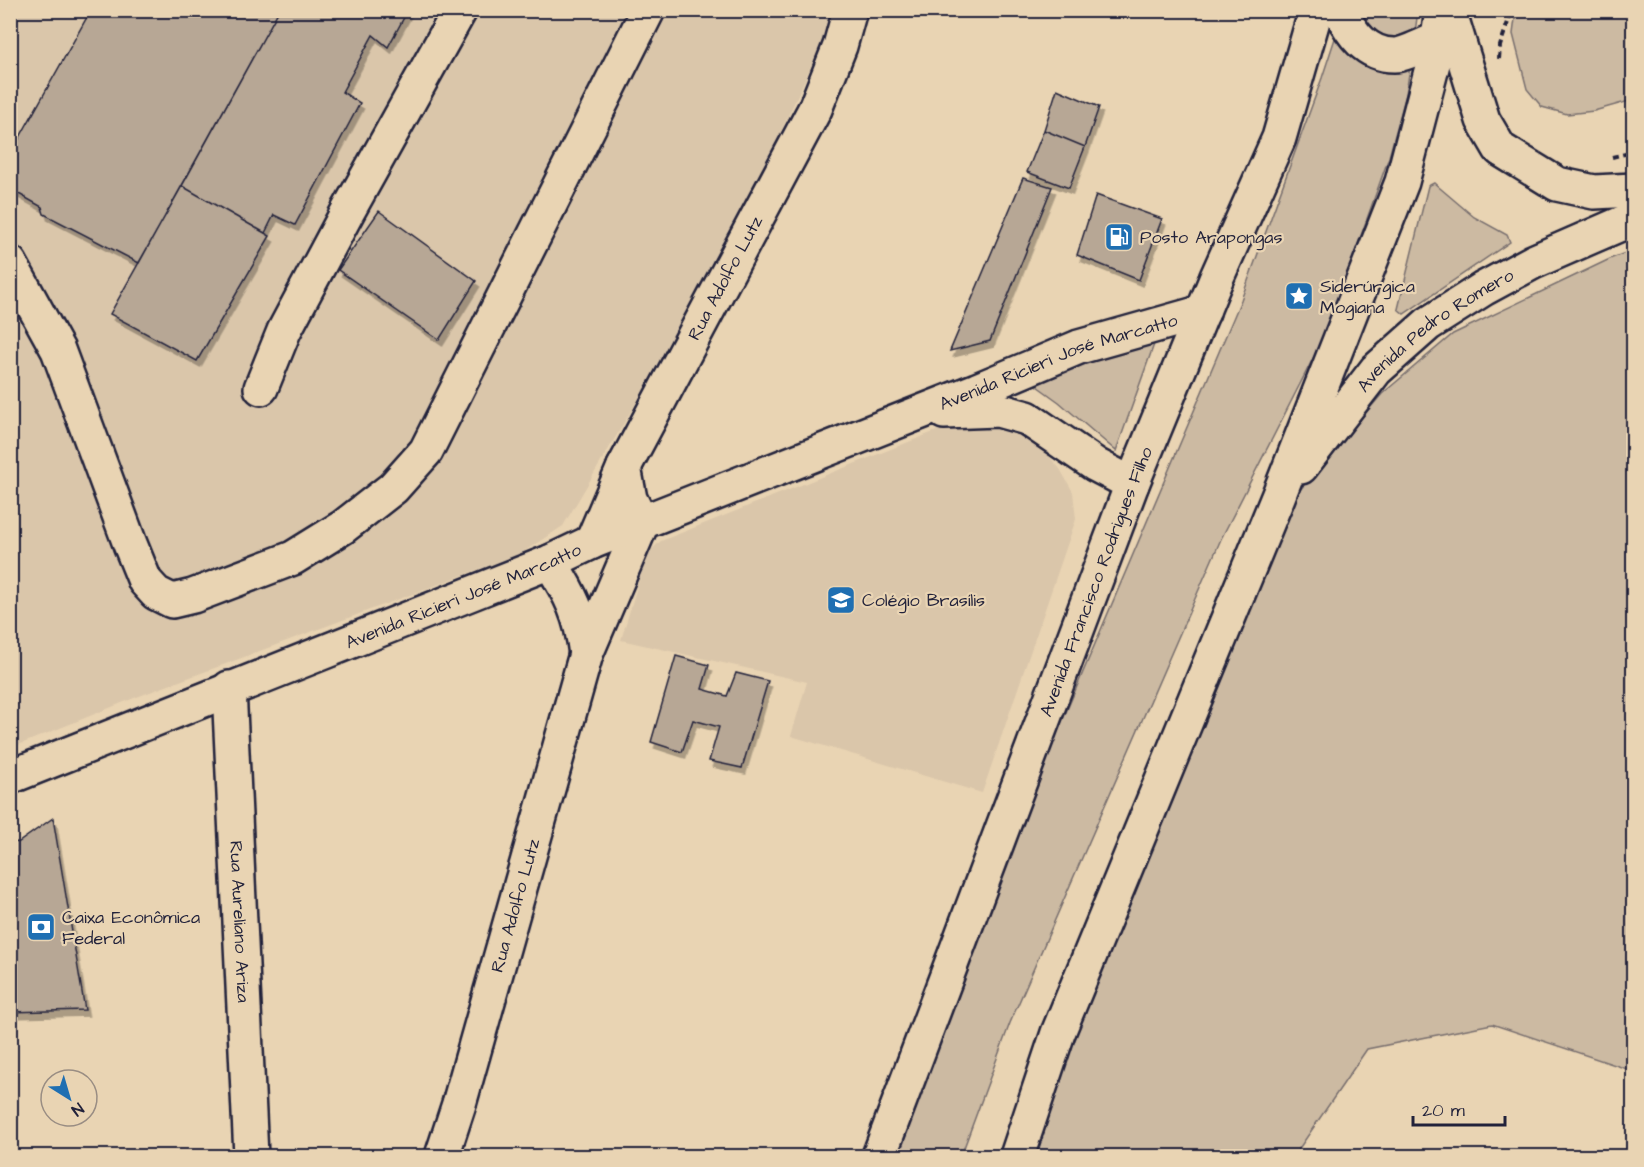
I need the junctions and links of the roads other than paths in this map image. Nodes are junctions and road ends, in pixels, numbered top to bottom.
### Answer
1 (460, 10) edge
2 (648, 10) edge
3 (850, 10) edge
4 (1316, 10) edge
5 (1340, 10) edge
6 (1443, 20) edge
7 (1634, 190) edge
8 (1634, 218) edge
9 (10, 263) edge
10 (1203, 312) junction
11 (261, 388) dead end
12 (915, 412) junction
13 (624, 466) junction
14 (1132, 484) junction
15 (1278, 497) junction
16 (642, 523) junction
17 (592, 542) junction
18 (550, 562) junction
19 (586, 654) junction
20 (229, 688) junction
21 (10, 777) edge
22 (251, 1156) edge
23 (442, 1156) edge
24 (879, 1156) edge
25 (1017, 1156) edge

1 - 11 main road
2 - 9 main road
3 - 13 main road, Rua Adolfo Lutz
4 - 10 main road, Avenida Francisco Rodrigues Filho
5 - 6 main road
6 - 7 main road
6 - 15 main road
8 - 15 main road, Avenida Pedro Romero
10 - 12 main road, Avenida Ricieri José Marcatto
10 - 14 main road, Avenida Francisco Rodrigues Filho
12 - 14 main road, Avenida Ricieri José Marcatto
12 - 16 main road, Avenida Ricieri José Marcatto
13 - 16 main road
13 - 17 main road, Rua Adolfo Lutz
14 - 24 main road, Avenida Francisco Rodrigues Filho
15 - 25 main road
16 - 17 main road, Avenida Ricieri José Marcatto
16 - 19 main road, Rua Adolfo Lutz
17 - 18 main road, Avenida Ricieri José Marcatto
18 - 19 main road, Rua Adolfo Lutz
18 - 20 main road, Avenida Ricieri José Marcatto
19 - 23 main road, Rua Adolfo Lutz
20 - 21 main road, Avenida Ricieri José Marcatto
20 - 22 main road, Rua Aureliano Ariza

